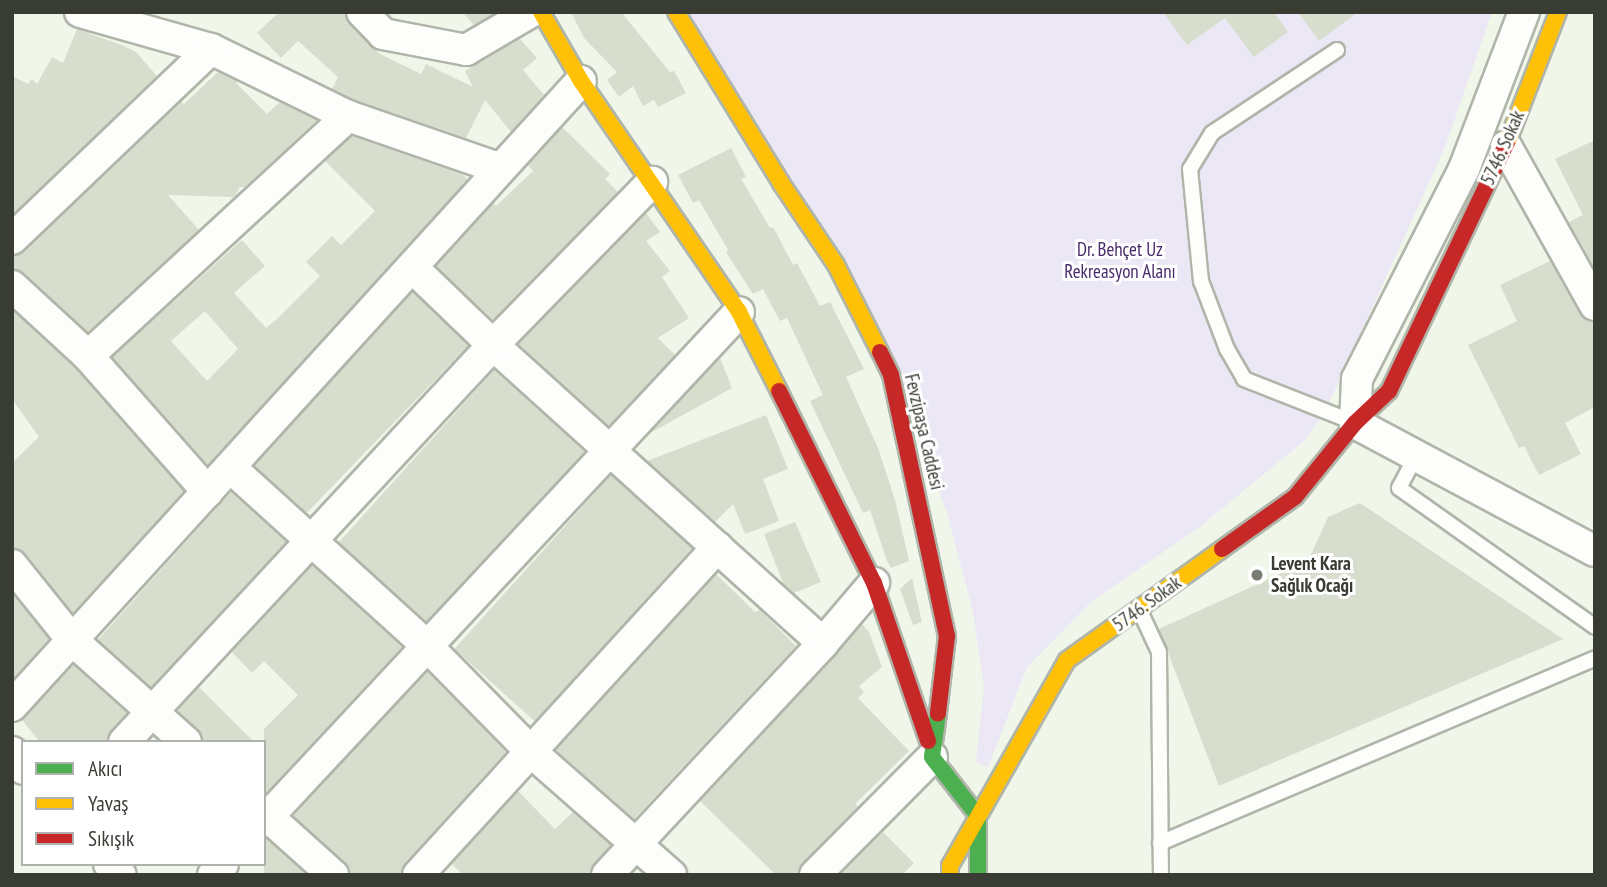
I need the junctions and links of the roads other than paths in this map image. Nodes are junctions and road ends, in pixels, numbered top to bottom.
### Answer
1 (80, 12) edge
2 (362, 12) edge
3 (531, 12) edge
4 (541, 12) edge
5 (676, 12) edge
6 (1524, 12) edge
7 (1558, 12) edge
8 (211, 49) junction
9 (1337, 50) dead end
10 (581, 81) junction
11 (348, 116) junction
12 (1506, 146) junction
13 (498, 168) junction
14 (652, 182) junction
15 (12, 239) edge
16 (413, 268) junction
17 (12, 286) edge
18 (1595, 305) edge
19 (739, 312) junction
20 (493, 345) junction
21 (88, 356) junction
22 (1355, 423) junction
23 (609, 451) junction
24 (1416, 456) junction
25 (230, 468) junction
26 (208, 492) junction
27 (311, 541) junction
28 (1592, 542) edge
29 (717, 547) junction
30 (12, 565) edge
31 (874, 583) junction
32 (1139, 610) junction
33 (1595, 627) edge
34 (72, 640) junction
35 (823, 643) junction
36 (426, 645) junction
37 (1595, 658) edge
38 (12, 706) edge
39 (153, 712) junction
40 (126, 740) edge
41 (184, 740) edge
42 (530, 751) junction
43 (932, 757) junction
44 (978, 816) junction
45 (266, 817) edge
46 (1160, 843) junction
47 (635, 844) junction
48 (334, 875) edge
49 (418, 875) edge
50 (607, 875) edge
51 (671, 875) edge
52 (815, 875) edge
53 (950, 875) edge
54 (978, 875) edge
55 (1161, 875) edge

1 - 8 street
2 - 3 street
4 - 10 street
5 - 43 street, Fevzipaşa Caddesi
6 - 22 street, 5746. Sokak
7 - 12 street, 5746. Sokak
8 - 11 street
8 - 15 street
9 - 22 lane
10 - 13 street
10 - 14 street
11 - 13 street
11 - 21 street
12 - 18 street
12 - 22 street, 5746. Sokak
13 - 16 street
14 - 19 street
14 - 20 street
16 - 20 street
16 - 25 street
17 - 21 street
19 - 23 street
19 - 31 street
20 - 23 street
20 - 27 street
21 - 26 street
22 - 24 street
22 - 32 street, 5746. Sokak
23 - 29 street
23 - 36 street
24 - 28 street
24 - 33 lane
25 - 26 street
25 - 27 street
26 - 34 street
27 - 36 street
27 - 39 street
29 - 35 street
29 - 42 street
30 - 34 street
31 - 35 street
31 - 43 street
32 - 44 street, 5746. Sokak
32 - 46 lane
34 - 38 street
34 - 39 street
35 - 47 street
36 - 42 street
36 - 45 street
37 - 46 lane
39 - 40 street
39 - 41 street
42 - 47 street
42 - 49 street
43 - 44 street
43 - 52 street
44 - 53 street
44 - 54 street
45 - 48 street
46 - 55 lane
47 - 50 street
47 - 51 street

